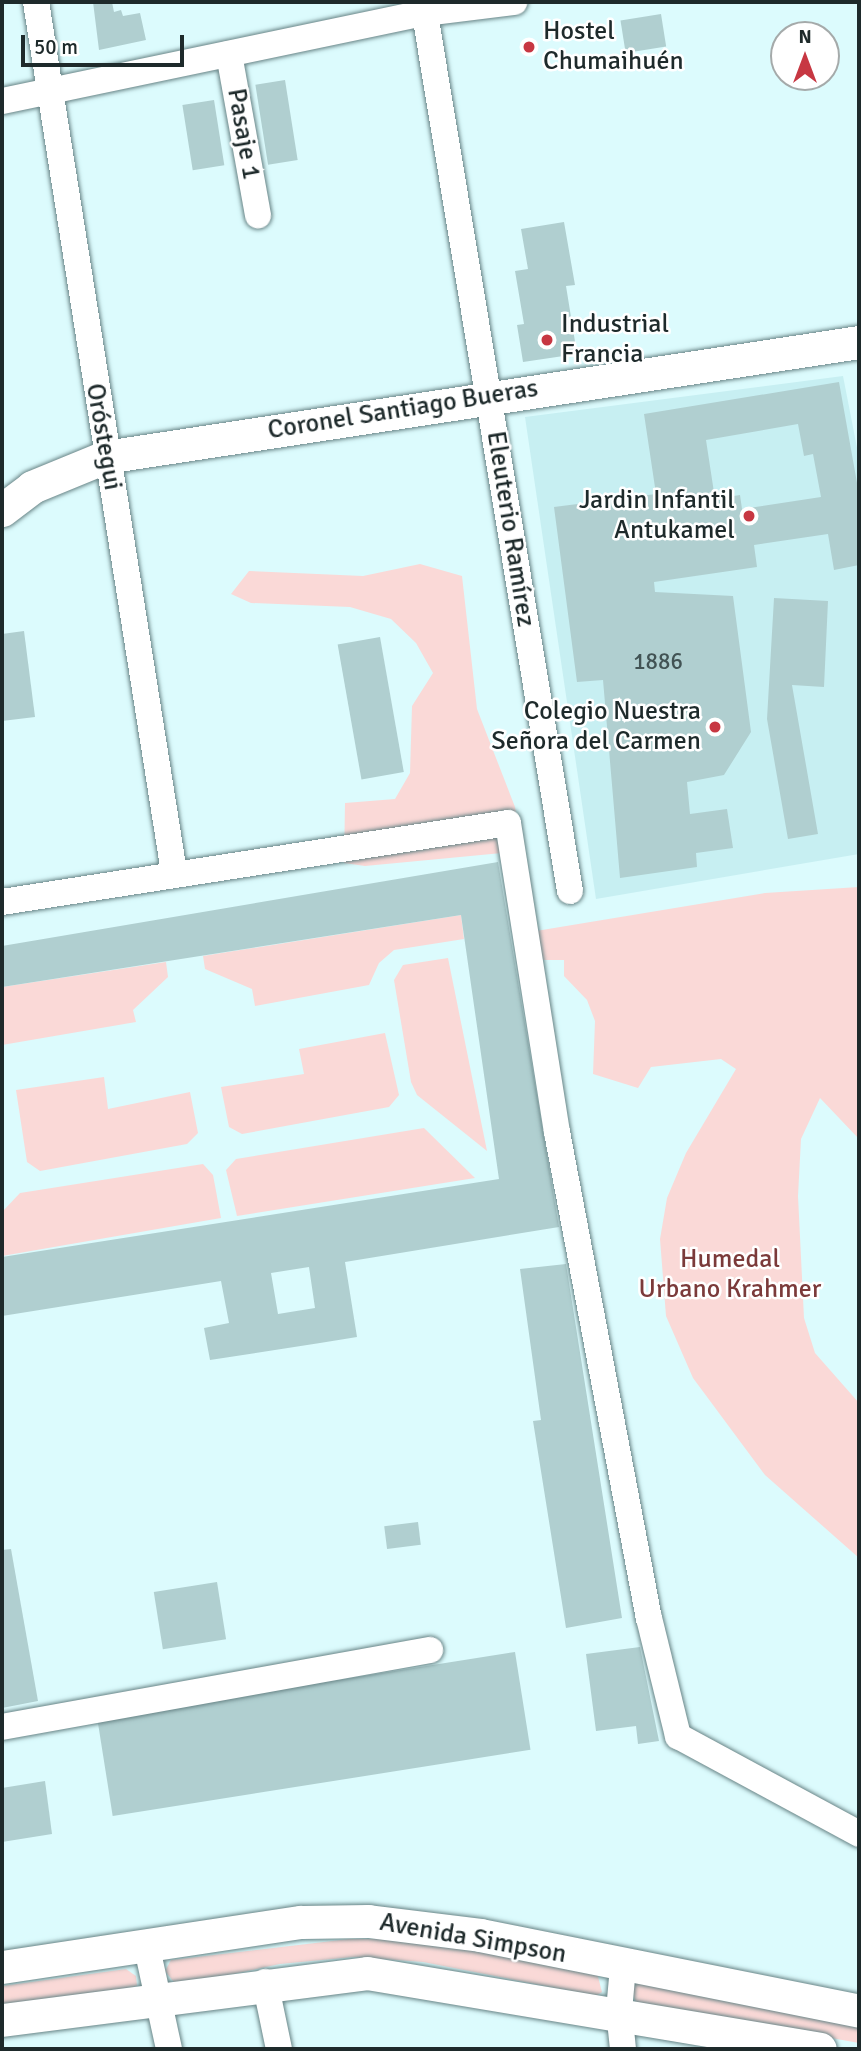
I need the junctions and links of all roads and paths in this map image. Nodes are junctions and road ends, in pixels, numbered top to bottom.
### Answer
1 (36, 2) edge
2 (514, 2) edge
3 (424, 8) edge
4 (229, 54) junction
5 (50, 93) junction
6 (2, 101) edge
7 (258, 215) dead end
8 (859, 342) edge
9 (488, 396) junction
10 (105, 457) junction
11 (2, 510) edge
12 (174, 872) junction
13 (570, 891) dead end
14 (2, 902) edge
15 (430, 1650) dead end
16 (2, 1727) edge
17 (859, 1834) edge
18 (148, 1948) junction
19 (2, 1967) edge
20 (623, 1967) junction
21 (265, 1982) junction
22 (159, 2001) junction
23 (619, 2011) junction
24 (859, 2011) edge
25 (2, 2020) edge
26 (169, 2049) edge
27 (279, 2049) edge
28 (623, 2049) edge
29 (820, 2049) edge

1 - 5 street, Oróstegui
2 - 3 street
3 - 4 street
3 - 9 street, Eleuterio Ramírez
4 - 5 street
4 - 7 street, Pasaje 1
5 - 6 street
5 - 10 street, Oróstegui
8 - 9 main road, Coronel Santiago Bueras
9 - 10 main road, Coronel Santiago Bueras
9 - 13 street, Eleuterio Ramírez
10 - 11 main road, Coronel Santiago Bueras
10 - 12 street, Oróstegui
12 - 14 street
12 - 17 street
15 - 16 street
18 - 19 main road, Avenida Simpson
18 - 20 main road, Avenida Simpson
18 - 22 street
20 - 23 street
20 - 24 main road, Avenida Simpson
21 - 22 main road, Avenida Simpson
21 - 23 main road, Avenida Simpson
21 - 27 street
22 - 25 main road, Avenida Simpson
22 - 26 street
23 - 28 street
23 - 29 main road, Avenida Simpson

